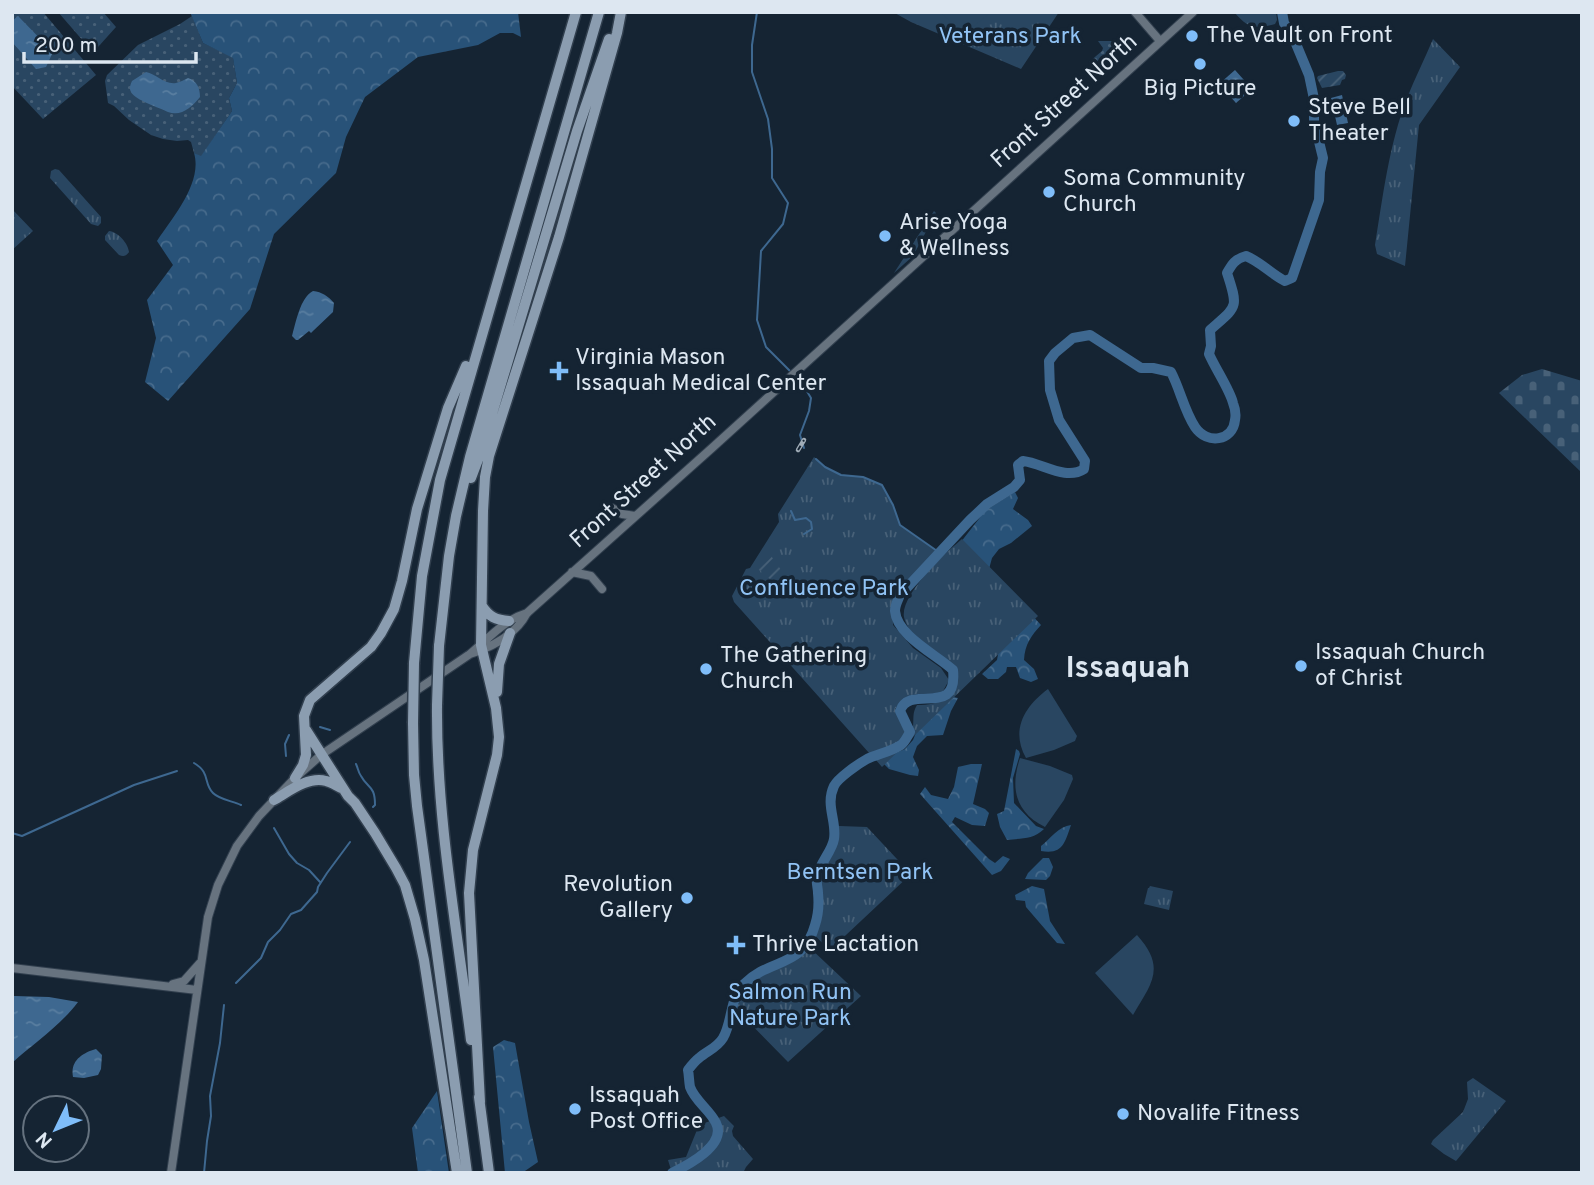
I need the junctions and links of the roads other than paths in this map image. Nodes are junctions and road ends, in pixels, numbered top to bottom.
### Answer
1 (576, 12) edge
2 (600, 12) edge
3 (620, 12) edge
4 (1135, 12) edge
5 (1193, 12) edge
6 (1160, 41) junction
7 (483, 328) junction
8 (611, 508) dead end
9 (456, 516) junction
10 (635, 516) junction
11 (572, 572) junction
12 (602, 589) dead end
13 (482, 606) junction
14 (510, 627) junction
15 (482, 647) junction
16 (496, 708) junction
17 (303, 723) junction
18 (321, 755) junction
19 (295, 778) junction
20 (345, 792) junction
21 (274, 800) junction
22 (202, 960) junction
23 (12, 968) edge
24 (156, 985) junction
25 (197, 990) junction
26 (476, 1057) junction
27 (171, 1173) edge
28 (457, 1173) edge
29 (467, 1173) edge
30 (489, 1173) edge

1 - 7 highway
2 - 9 highway
3 - 9 highway
3 - 13 highway
4 - 6 main road
5 - 6 main road, Front Street North
6 - 10 main road, Front Street North
7 - 17 highway
7 - 29 highway, bridge
8 - 10 main road
9 - 26 highway, bridge
10 - 11 main road, Front Street North
11 - 12 main road
11 - 14 main road, Front Street North
13 - 14 highway
13 - 15 highway
14 - 15 main road, Front Street North
14 - 16 highway
15 - 16 highway
15 - 18 main road, Front Street North
16 - 26 highway
17 - 18 highway
17 - 19 highway
18 - 19 main road, Front Street North
18 - 20 highway
19 - 21 main road, Front Street North
20 - 21 highway
20 - 28 highway
21 - 22 main road, Front Street North
22 - 24 main road
22 - 25 main road, Front Street North
23 - 24 main road
24 - 25 main road
25 - 27 main road, Front Street North
26 - 30 highway

